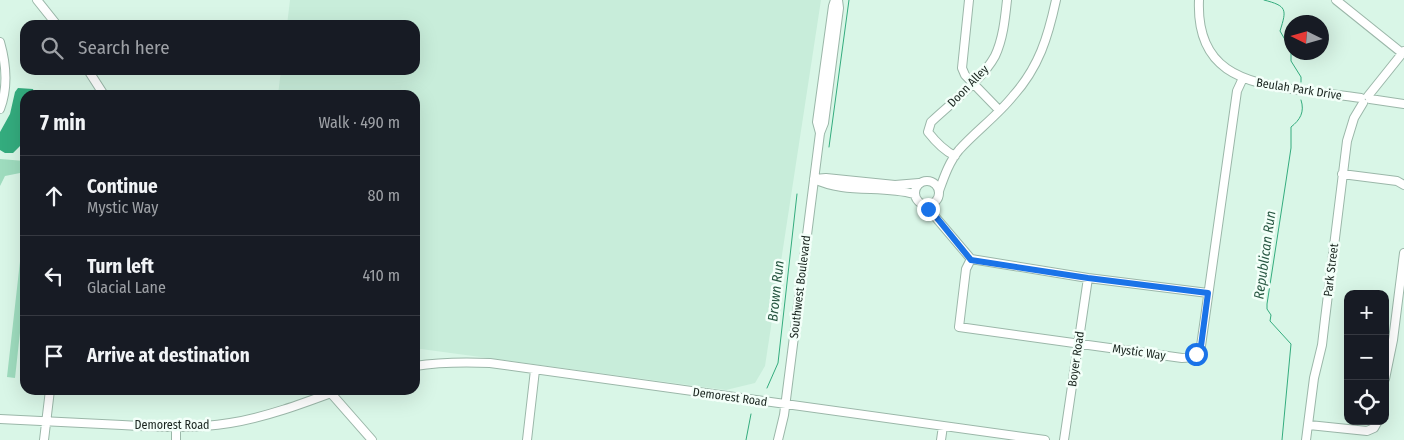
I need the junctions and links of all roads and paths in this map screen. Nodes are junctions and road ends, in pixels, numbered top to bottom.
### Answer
1 (37, 0) edge
2 (836, 0) edge
3 (970, 0) edge
4 (1007, 0) edge
5 (1056, 0) edge
6 (1200, 0) edge
7 (1336, 0) edge
8 (52, 20) edge
9 (0, 42) edge
10 (1403, 52) edge
11 (91, 75) edge
12 (1243, 78) junction
13 (972, 83) junction
14 (101, 90) edge
15 (1366, 99) junction
16 (1404, 104) edge
17 (0, 109) edge
18 (999, 110) junction
19 (955, 156) junction
20 (945, 174) junction
21 (1342, 174) junction
22 (814, 179) junction
23 (931, 182) junction
24 (919, 183) junction
25 (1404, 185) edge
26 (939, 191) junction
27 (914, 194) junction
28 (935, 202) junction
29 (926, 206) junction
30 (937, 218) junction
31 (1404, 253) edge
32 (971, 260) junction
33 (1088, 278) junction
34 (1208, 293) junction
35 (1079, 344) junction
36 (1389, 362) edge
37 (420, 365) edge
38 (535, 370) junction
39 (49, 395) edge
40 (322, 395) edge
41 (336, 395) edge
42 (785, 404) junction
43 (0, 419) edge
44 (46, 422) junction
45 (1309, 425) junction
46 (1376, 425) edge
47 (943, 426) junction
48 (176, 427) junction
49 (44, 440) edge
50 (176, 440) edge
51 (372, 440) edge
52 (527, 440) edge
53 (778, 440) edge
54 (941, 440) edge
55 (1045, 440) edge
56 (1064, 440) edge
57 (1306, 440) edge

1 - 8 street
2 - 22 street, Southwest Boulevard
3 - 13 street
4 - 13 street, Doon Alley
5 - 18 street
6 - 12 street, Beulah Park Drive
7 - 10 street
9 - 17 street
10 - 15 street, Park Street
11 - 14 street
12 - 15 street, Beulah Park Drive
12 - 34 street, Mystic Way
13 - 18 street
13 - 19 street, Doon Alley
15 - 16 street, Beulah Park Drive
15 - 21 street, Park Street
18 - 19 street
19 - 20 street
20 - 23 street
20 - 26 street
21 - 25 street
21 - 45 street, Park Street
22 - 24 street
22 - 27 street
22 - 42 street, Southwest Boulevard
23 - 24 street
23 - 26 street
24 - 27 street
26 - 28 street
27 - 29 street
28 - 29 street
28 - 30 street
29 - 30 street
30 - 32 street
31 - 36 street
32 - 33 street
32 - 35 street, Mystic Way
33 - 34 street
33 - 35 street, Boyer Road
34 - 35 street, Mystic Way
35 - 56 street, Boyer Road
37 - 38 street, Demorest Road
38 - 42 street, Demorest Road
38 - 52 street
39 - 44 street
40 - 48 street, Demorest Road
41 - 51 street
42 - 47 street, Demorest Road
42 - 53 street, Southwest Boulevard
43 - 44 street, Demorest Road
44 - 48 street, Demorest Road
44 - 49 street
45 - 46 street
45 - 57 street, Park Street
47 - 54 street
47 - 55 street, Demorest Road
48 - 50 street

